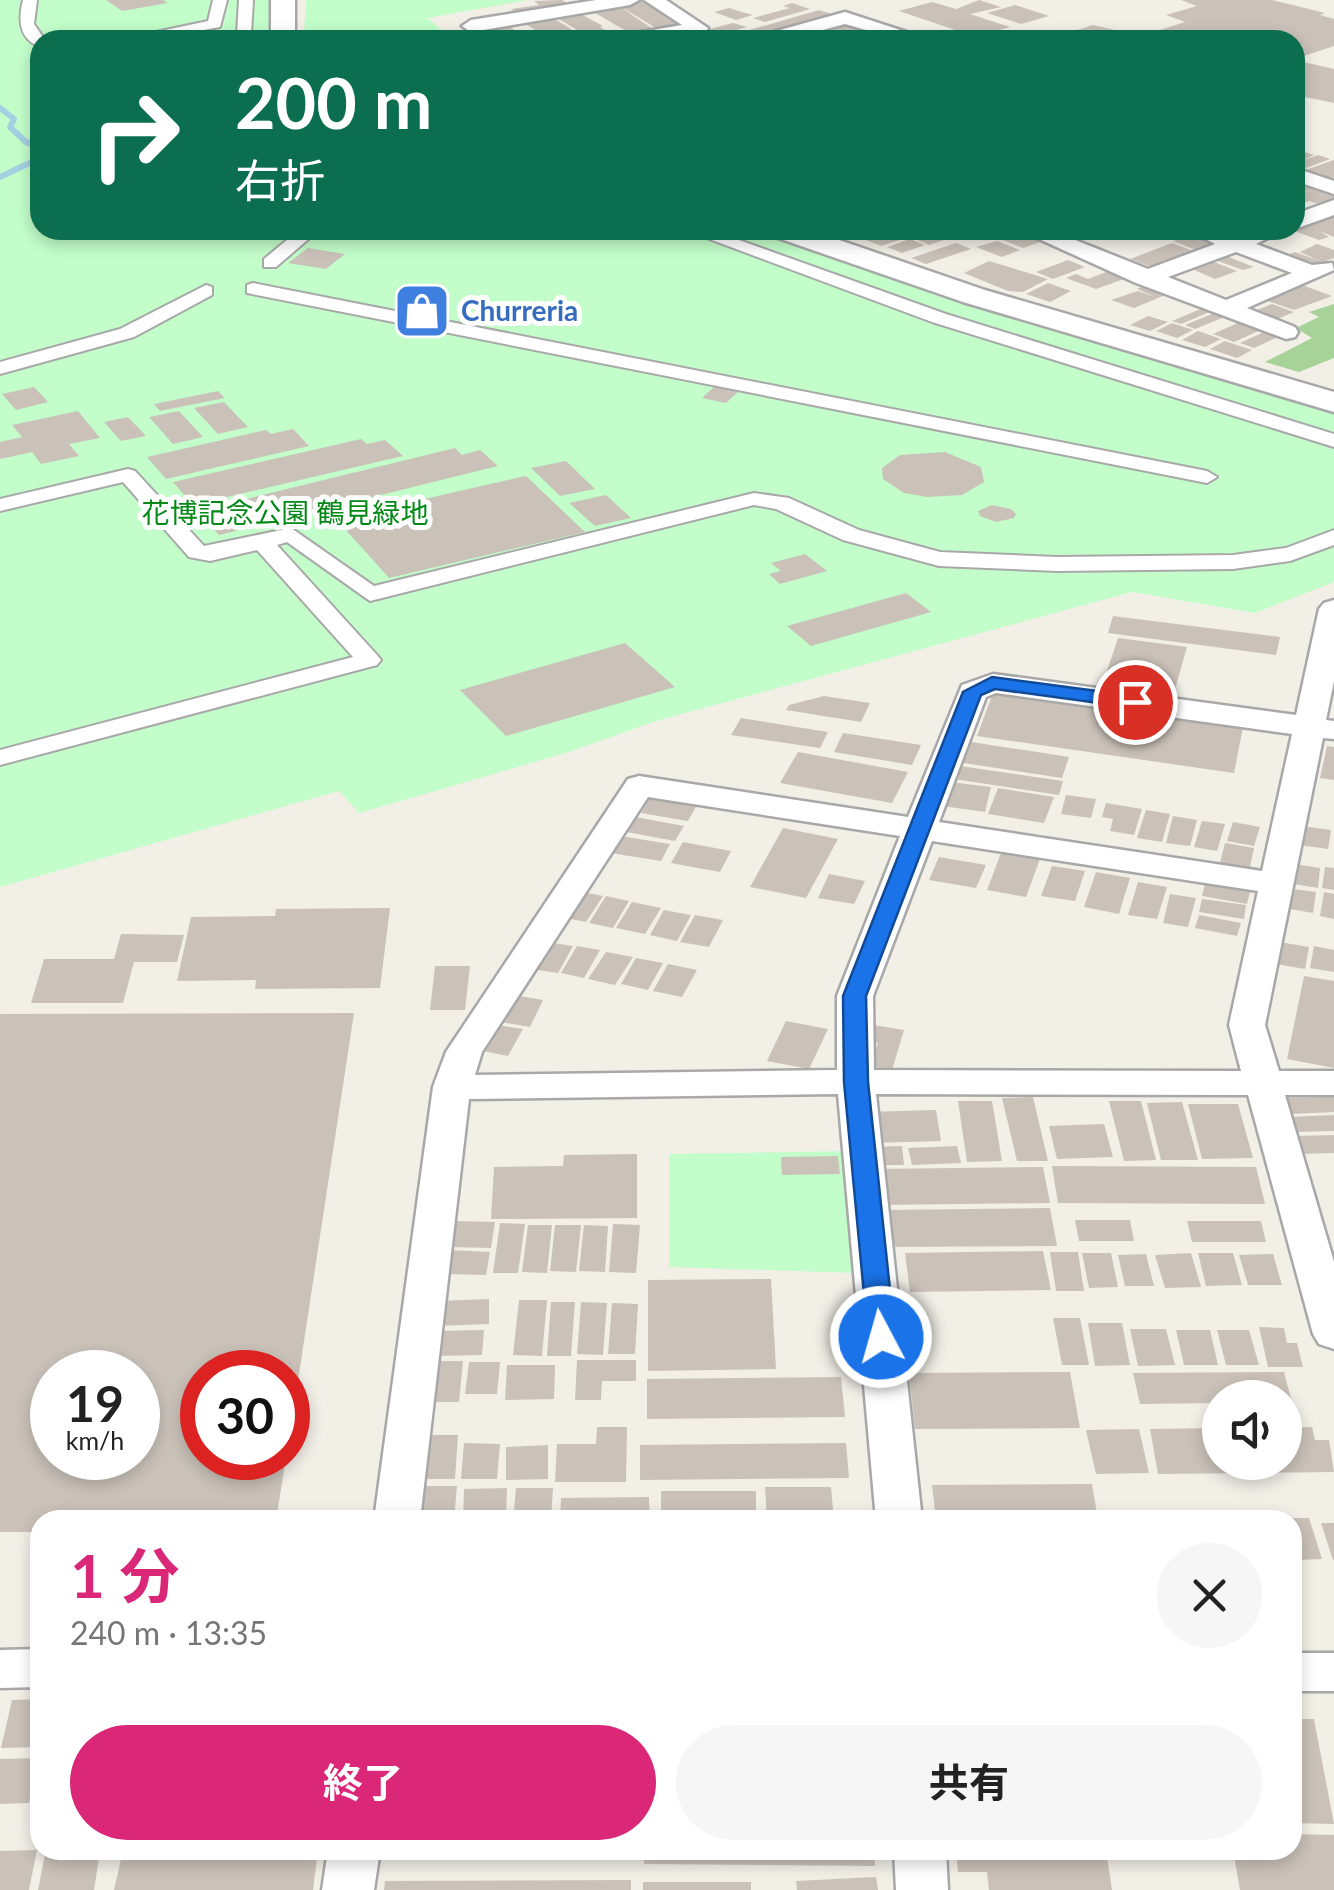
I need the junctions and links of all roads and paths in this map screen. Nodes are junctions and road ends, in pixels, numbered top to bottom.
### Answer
1 (30, 0) edge
2 (220, 0) edge
3 (246, 0) edge
4 (283, 0) edge
5 (630, 0) edge
6 (653, 0) edge
7 (575, 4) edge
8 (511, 20) junction
9 (472, 26) dead end
10 (182, 30) edge
11 (244, 30) edge
12 (284, 30) edge
13 (526, 30) edge
14 (616, 30) edge
15 (696, 30) edge
16 (815, 30) edge
17 (887, 30) edge
18 (30, 36) edge
19 (1305, 178) edge
20 (1334, 188) edge
21 (1334, 208) edge
22 (1305, 217) edge
23 (298, 240) edge
24 (722, 240) edge
25 (811, 240) edge
26 (1054, 240) edge
27 (1225, 240) edge
28 (1247, 240) edge
29 (1236, 244) junction
30 (270, 262) dead end
31 (1324, 268) edge
32 (1144, 278) junction
33 (252, 288) dead end
34 (206, 291) dead end
35 (1226, 308) junction
36 (1286, 332) dead end
37 (0, 368) edge
38 (1334, 402) edge
39 (1334, 442) edge
40 (1207, 477) dead end
41 (0, 505) edge
42 (1334, 537) edge
43 (262, 542) junction
44 (1334, 609) edge
45 (1323, 728) edge
46 (0, 758) edge
47 (916, 830) junction
48 (1276, 882) junction
49 (856, 1082) junction
50 (1334, 1083) edge
51 (1264, 1085) junction
52 (452, 1088) junction
53 (1334, 1334) edge
54 (397, 1510) edge
55 (898, 1510) edge
56 (0, 1668) edge
57 (30, 1668) edge
58 (1302, 1672) edge
59 (1334, 1672) edge
60 (352, 1860) edge
61 (920, 1860) edge
62 (348, 1890) edge
63 (922, 1890) edge

1 - 18 street
2 - 10 street
3 - 11 street
4 - 12 street
5 - 7 street
6 - 15 street
7 - 8 street
7 - 14 street
8 - 9 street
8 - 13 street
16 - 17 street
19 - 20 street
21 - 22 street
23 - 30 street
24 - 39 street
25 - 38 street
26 - 32 street
27 - 29 street
28 - 29 street
29 - 31 street
29 - 32 street
31 - 35 street
32 - 35 street
33 - 40 street
34 - 37 street
35 - 36 street
41 - 43 street
42 - 43 street
43 - 46 street
44 - 45 street
45 - 47 street
45 - 48 street
47 - 48 street
47 - 49 street
47 - 52 street
48 - 51 street
49 - 51 street
49 - 52 street
49 - 55 street
50 - 51 street
51 - 53 street
52 - 54 street
56 - 57 street
58 - 59 street
60 - 62 street
61 - 63 street

